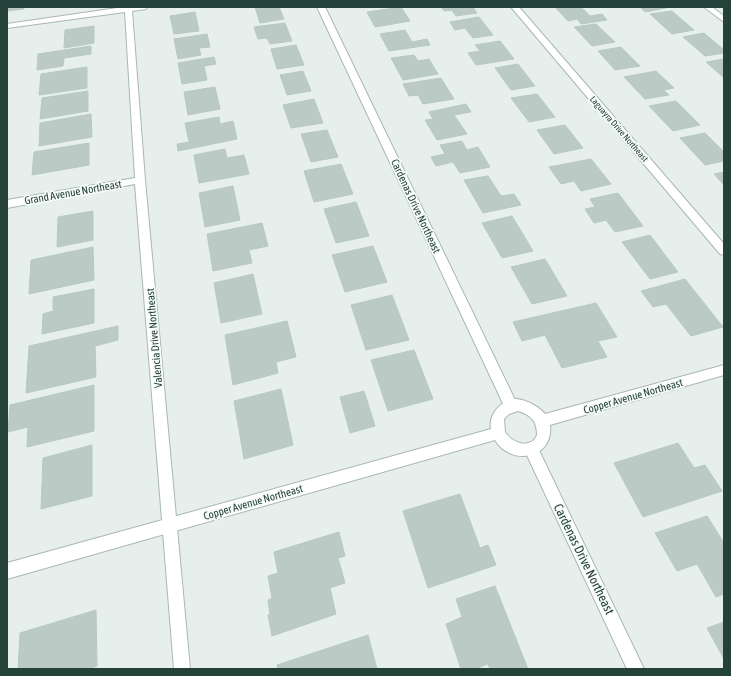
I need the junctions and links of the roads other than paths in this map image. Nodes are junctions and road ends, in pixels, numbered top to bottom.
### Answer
1 (143, 7) edge
2 (321, 7) edge
3 (515, 7) edge
4 (708, 7) edge
5 (128, 8) edge
6 (724, 20) edge
7 (7, 26) edge
8 (140, 180) junction
9 (7, 204) edge
10 (724, 251) edge
11 (724, 370) edge
12 (510, 406) junction
13 (543, 421) junction
14 (498, 433) junction
15 (531, 449) junction
16 (170, 526) junction
17 (7, 571) edge
18 (182, 669) edge
19 (636, 669) edge

1 - 5 street
2 - 12 street, Cardenas Drive Northeast
3 - 10 street, Laguayra Drive Northeast
4 - 6 street
5 - 7 street
5 - 8 street, Valencia Drive Northeast
8 - 9 street, Grand Avenue Northeast
8 - 16 street, Valencia Drive Northeast
11 - 13 street, Copper Avenue Northeast
12 - 13 street
12 - 14 street
13 - 15 street
14 - 15 street
14 - 16 street, Copper Avenue Northeast
15 - 19 street, Cardenas Drive Northeast
16 - 17 street, Copper Avenue Northeast
16 - 18 street, Valencia Drive Northeast

